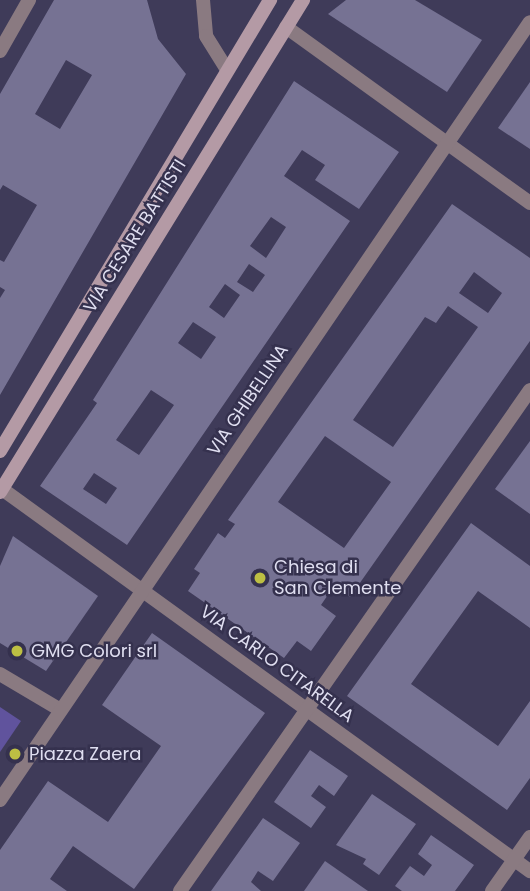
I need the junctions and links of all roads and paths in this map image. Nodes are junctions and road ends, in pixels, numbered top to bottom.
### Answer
1 (29, 0) edge
2 (203, 0) edge
3 (270, 0) edge
4 (303, 0) edge
5 (530, 22) edge
6 (286, 27) junction
7 (0, 51) edge
8 (227, 70) junction
9 (447, 143) junction
10 (530, 203) edge
11 (530, 390) edge
12 (0, 451) edge
13 (1, 491) edge
14 (141, 590) junction
15 (0, 674) edge
16 (59, 709) junction
17 (306, 709) junction
18 (0, 800) edge
19 (530, 837) edge
20 (514, 859) junction
21 (530, 870) edge
22 (180, 891) edge
23 (492, 891) edge

1 - 7 street
2 - 8 street
3 - 8 main road, VIA CESARE BATTISTI
4 - 6 main road, VIA CESARE BATTISTI
5 - 9 street, VIA GHIBELLINA
6 - 9 street
6 - 13 main road, VIA CESARE BATTISTI
8 - 12 main road, VIA CESARE BATTISTI
9 - 10 street
9 - 14 street, VIA GHIBELLINA
11 - 17 street
13 - 14 street, VIA CARLO CITARELLA
14 - 16 street, VIA GHIBELLINA
14 - 17 street, VIA CARLO CITARELLA
15 - 16 street
16 - 18 street, VIA GHIBELLINA
17 - 20 street, VIA CARLO CITARELLA
17 - 22 street
19 - 20 street
20 - 21 street, VIA CARLO CITARELLA
20 - 23 street

